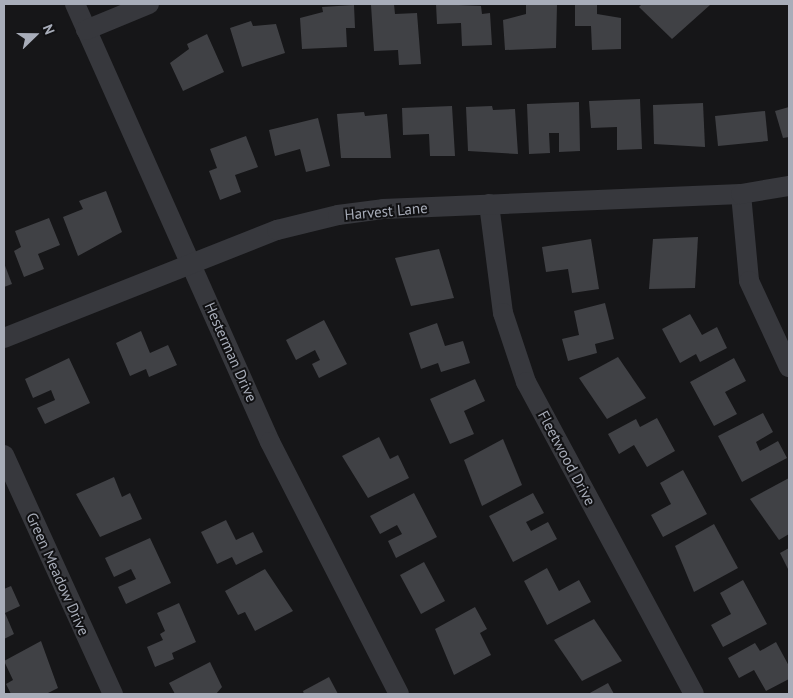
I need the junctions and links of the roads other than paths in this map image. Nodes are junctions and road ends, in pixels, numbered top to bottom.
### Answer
1 (75, 4) edge
2 (149, 4) edge
3 (86, 30) junction
4 (789, 186) edge
5 (741, 194) junction
6 (489, 204) junction
7 (192, 263) junction
8 (4, 338) edge
9 (789, 367) edge
10 (4, 455) edge
11 (112, 694) edge
12 (398, 694) edge
13 (694, 694) edge

1 - 3 street, Hesterman Drive
2 - 3 street
3 - 7 street, Hesterman Drive
4 - 5 street, Harvest Lane
5 - 6 street, Harvest Lane
5 - 9 street
6 - 7 street, Harvest Lane
6 - 13 street, Fleetwood Drive
7 - 8 street, Harvest Lane
7 - 12 street, Hesterman Drive
10 - 11 street, Green Meadow Drive

